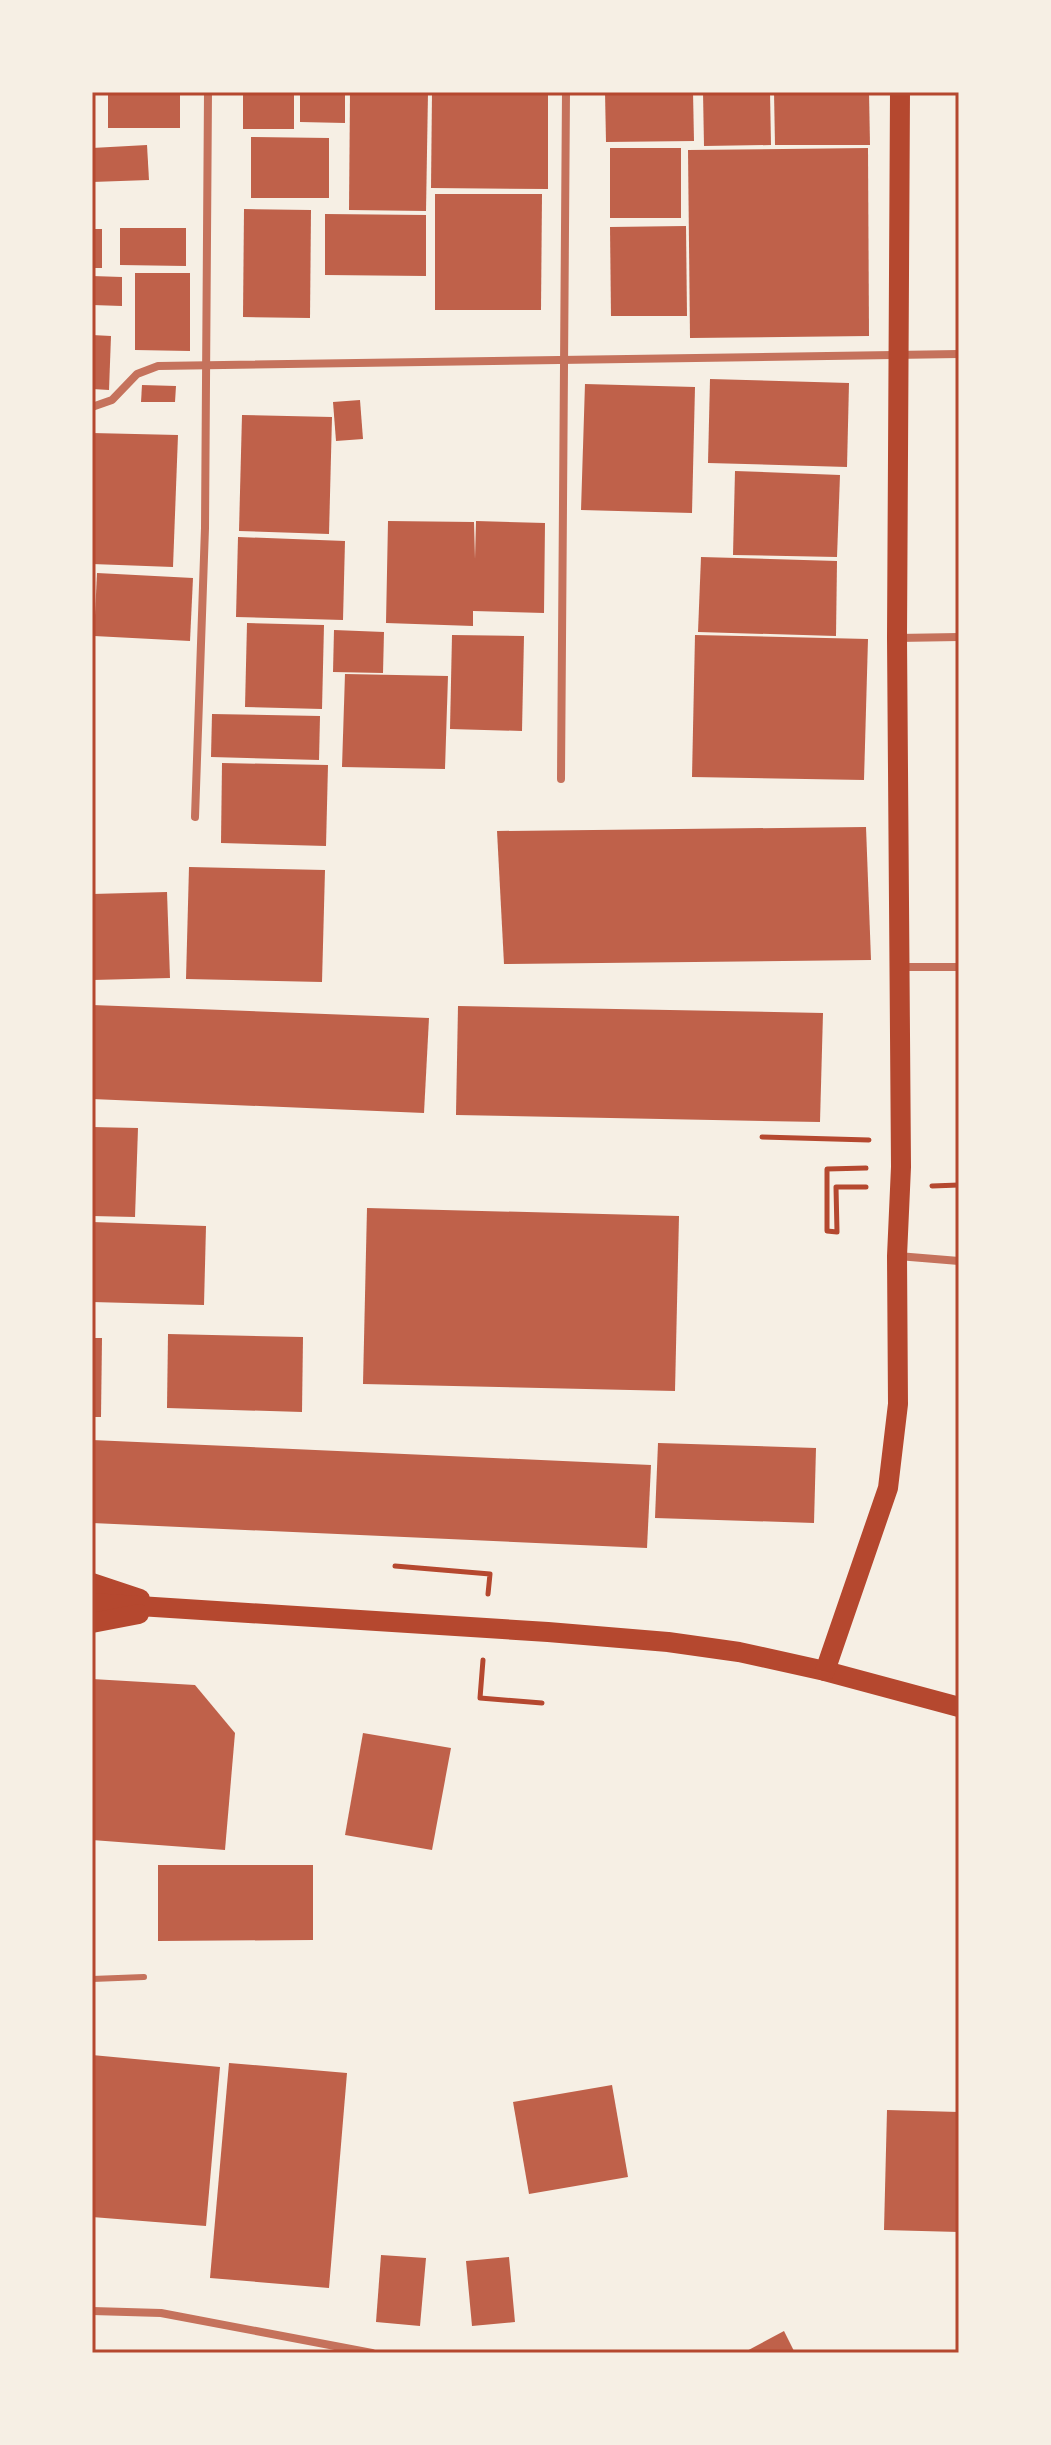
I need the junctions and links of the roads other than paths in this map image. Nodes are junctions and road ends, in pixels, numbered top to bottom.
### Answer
1 (208, 92) edge
2 (566, 92) edge
3 (900, 92) edge
4 (959, 354) edge
5 (898, 355) junction
6 (564, 359) junction
7 (206, 364) junction
8 (92, 407) edge
9 (959, 637) edge
10 (897, 638) junction
11 (561, 779) dead end
12 (195, 817) dead end
13 (899, 967) junction
14 (959, 967) edge
15 (897, 1256) junction
16 (959, 1261) edge
17 (92, 1583) edge
18 (92, 1603) edge
19 (170, 1609) junction
20 (92, 1623) edge
21 (825, 1671) junction
22 (959, 1707) edge
23 (144, 1977) dead end
24 (92, 1979) edge
25 (92, 2311) edge
26 (372, 2353) edge

1 - 7 street
2 - 6 street
3 - 5 main road
4 - 5 street
5 - 6 street
5 - 10 main road
6 - 7 street
6 - 11 street
7 - 8 street
7 - 12 street
9 - 10 street
10 - 13 main road
13 - 14 street
13 - 15 main road
15 - 16 street
15 - 21 main road
17 - 19 main road
18 - 19 main road
19 - 20 main road
19 - 21 main road
21 - 22 main road
23 - 24 lane
25 - 26 street

